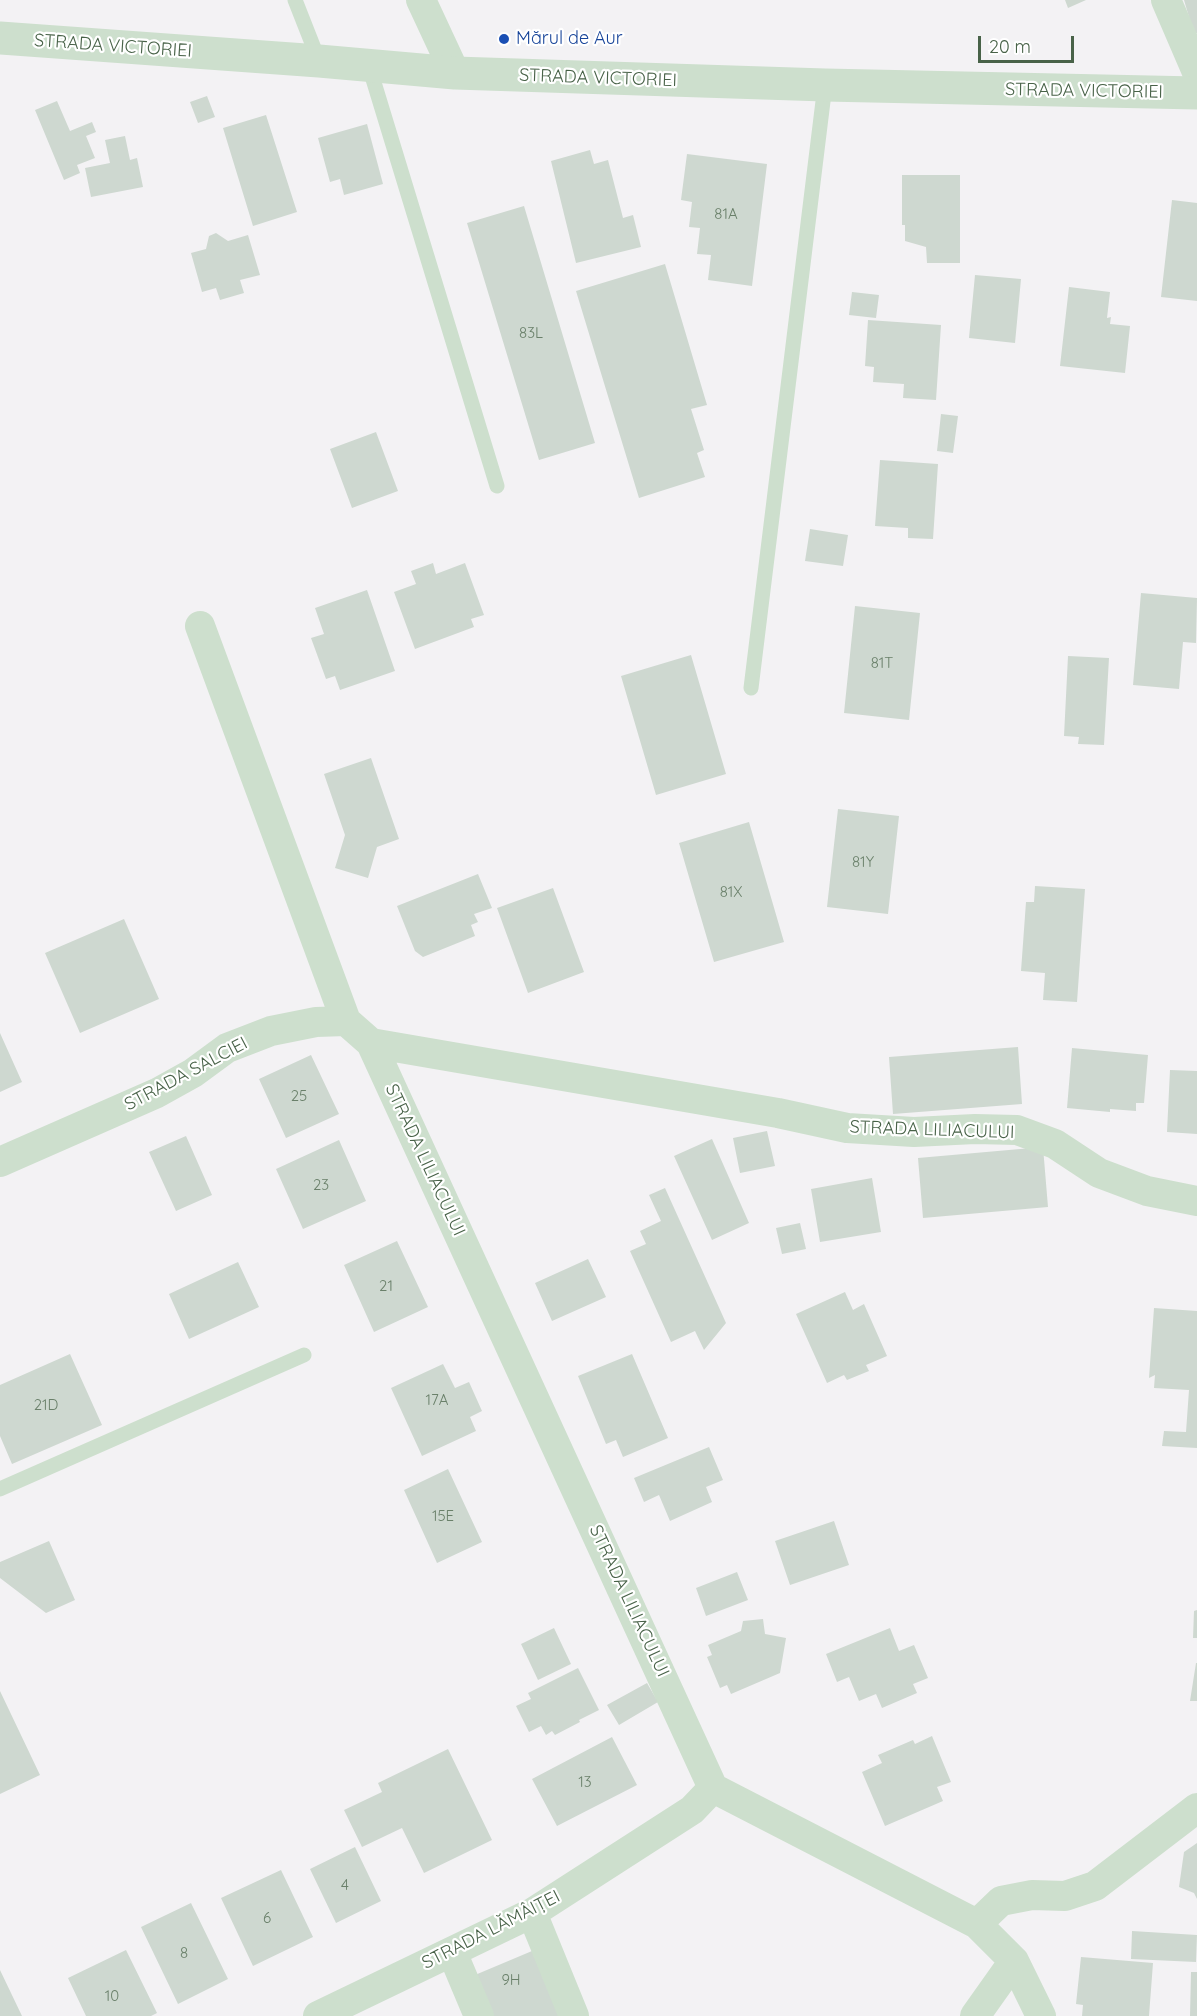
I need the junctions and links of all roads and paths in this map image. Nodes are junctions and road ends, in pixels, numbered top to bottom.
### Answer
1 (295, 0) edge
2 (421, 0) edge
3 (1166, 0) edge
4 (0, 38) edge
5 (319, 61) junction
6 (369, 66) junction
7 (1197, 72) edge
8 (455, 73) junction
9 (825, 86) junction
10 (1197, 93) edge
11 (497, 486) dead end
12 (200, 626) dead end
13 (751, 688) dead end
14 (346, 1021) junction
15 (371, 1043) junction
16 (0, 1162) edge
17 (1197, 1201) edge
18 (304, 1355) dead end
19 (0, 1489) edge
20 (713, 1788) junction
21 (1197, 1808) edge
22 (532, 1913) junction
23 (977, 1924) junction
24 (452, 1952) junction
25 (1014, 1961) junction
26 (325, 2014) edge
27 (479, 2016) edge
28 (574, 2016) edge
29 (975, 2016) edge
30 (1041, 2016) edge

1 - 5 lane
2 - 8 street
3 - 7 street
4 - 5 street, STRADA VICTORIEI
5 - 6 street, STRADA VICTORIEI
6 - 8 street, STRADA VICTORIEI
6 - 11 lane
8 - 9 street, STRADA VICTORIEI
9 - 10 street, STRADA VICTORIEI
9 - 13 lane
12 - 14 street, STRADA LILIACULUI
14 - 15 street, STRADA LILIACULUI
14 - 16 street, STRADA SALCIEI
15 - 17 street, STRADA LILIACULUI
15 - 20 street, STRADA LILIACULUI
18 - 19 lane
20 - 22 street, STRADA LĂMÂIȚEI
20 - 23 street
21 - 23 street
22 - 24 street, STRADA LĂMÂIȚEI
22 - 28 street
23 - 25 street
24 - 26 street, STRADA LĂMÂIȚEI
24 - 27 street
25 - 29 street
25 - 30 street

